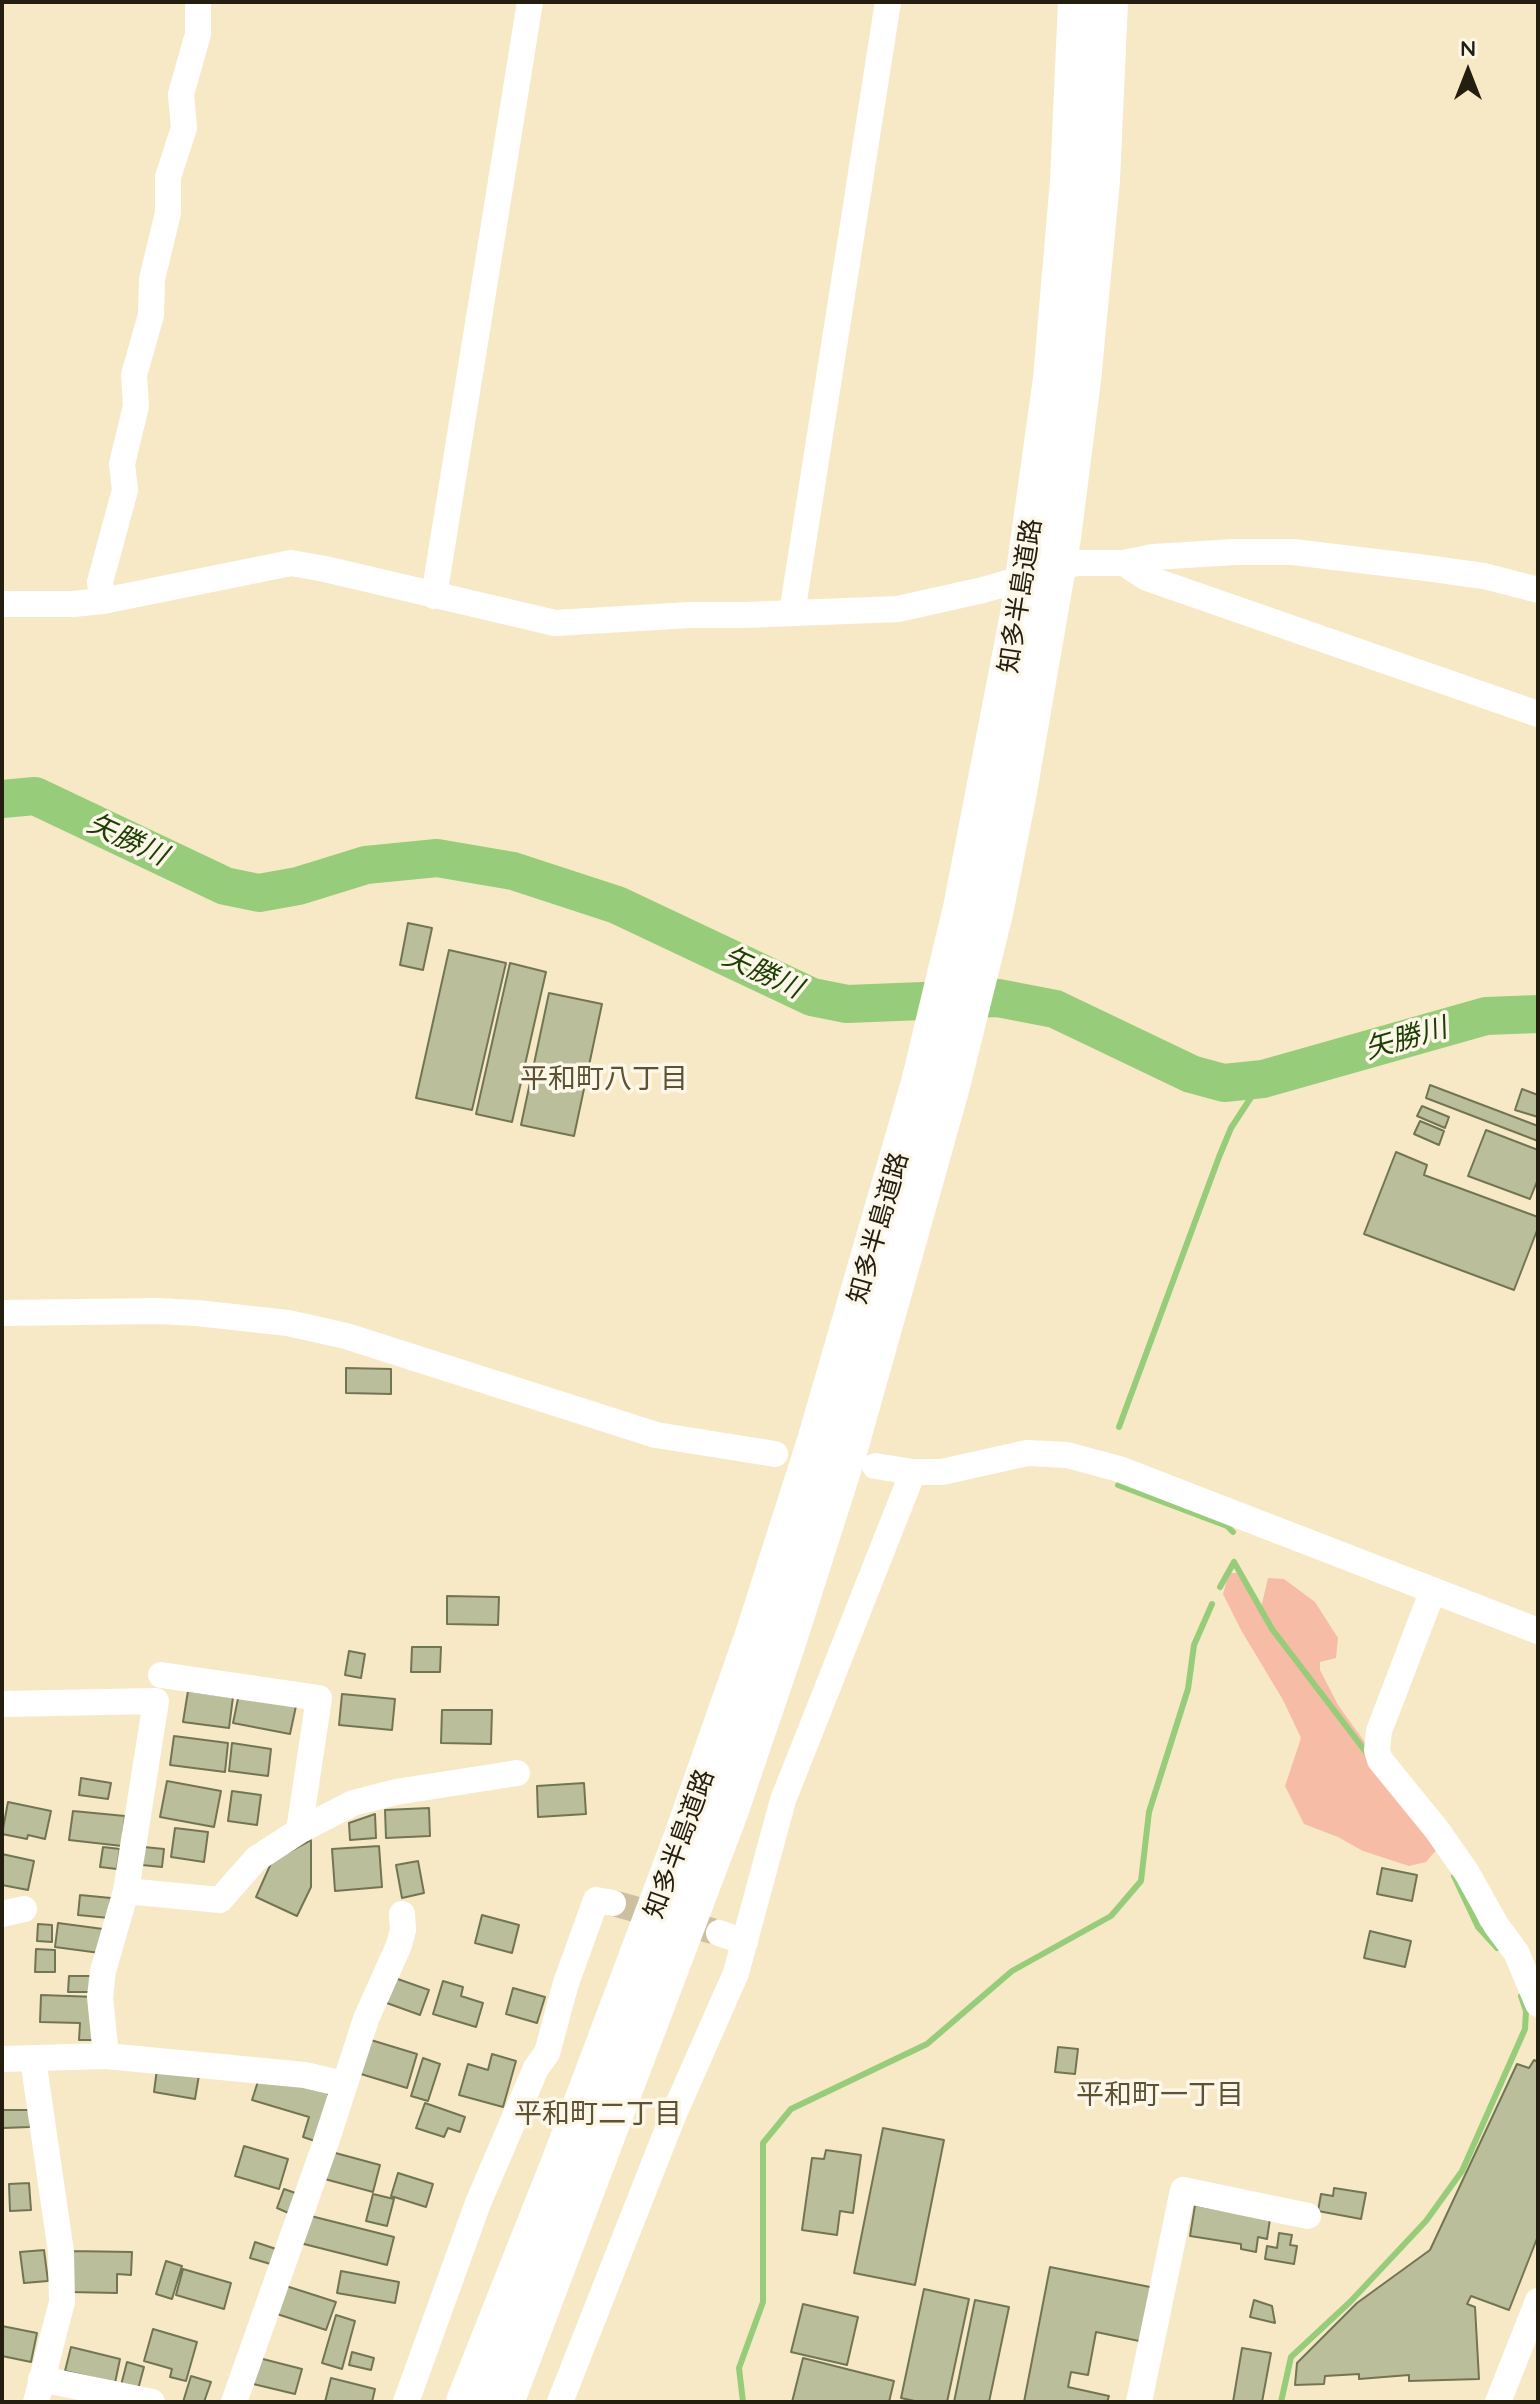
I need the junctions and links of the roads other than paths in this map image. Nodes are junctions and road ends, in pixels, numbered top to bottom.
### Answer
1 (198, 2) edge
2 (530, 2) edge
3 (888, 2) edge
4 (1078, 2) edge
5 (1108, 2) edge
6 (1046, 536) junction
7 (1124, 563) junction
8 (1538, 590) edge
9 (434, 596) junction
10 (103, 601) junction
11 (2, 604) edge
12 (792, 613) junction
13 (1538, 714) edge
14 (936, 1085) junction
15 (2, 1313) edge
16 (775, 1454) dead end
17 (875, 1466) dead end
18 (913, 1472) junction
19 (1433, 1590) junction
20 (1538, 1631) edge
21 (161, 1675) dead end
22 (2, 1704) edge
23 (517, 1773) dead end
24 (727, 1815) junction
25 (299, 1831) junction
26 (126, 1891) junction
27 (613, 1903) dead end
28 (402, 1914) dead end
29 (719, 1933) tunnel mouth
30 (745, 1942) junction
31 (1538, 2004) edge
32 (106, 2056) junction
33 (2, 2059) edge
34 (33, 2059) junction
35 (343, 2084) junction
36 (561, 2163) junction
37 (1308, 2216) dead end
38 (1538, 2301) edge
39 (39, 2390) edge
40 (152, 2402) edge
41 (234, 2402) edge
42 (406, 2402) edge
43 (437, 2402) edge
44 (466, 2402) edge
45 (504, 2402) edge
46 (522, 2402) edge
47 (560, 2402) edge
48 (1139, 2402) edge
49 (1498, 2402) edge

1 - 10 street
2 - 9 street
3 - 12 street
4 - 6 highway, 知多半島道路
5 - 6 highway, 知多半島道路
6 - 14 highway, 知多半島道路
7 - 8 street
7 - 12 street
7 - 13 street
9 - 10 street
9 - 12 street
10 - 11 street
14 - 24 highway, 知多半島道路
14 - 36 highway, 知多半島道路
15 - 16 street
17 - 18 street
18 - 19 street
18 - 30 street
19 - 20 street
19 - 31 street
21 - 25 street
22 - 26 street
23 - 25 street
24 - 45 highway, 知多半島道路
24 - 46 highway
25 - 26 street
26 - 32 street
27 - 42 street
28 - 35 street
29 - 30 street
30 - 47 street
32 - 34 street
32 - 35 street
33 - 34 street
34 - 39 street
35 - 41 street
36 - 43 highway
36 - 44 highway, 知多半島道路
37 - 48 street
38 - 49 street
39 - 40 street

